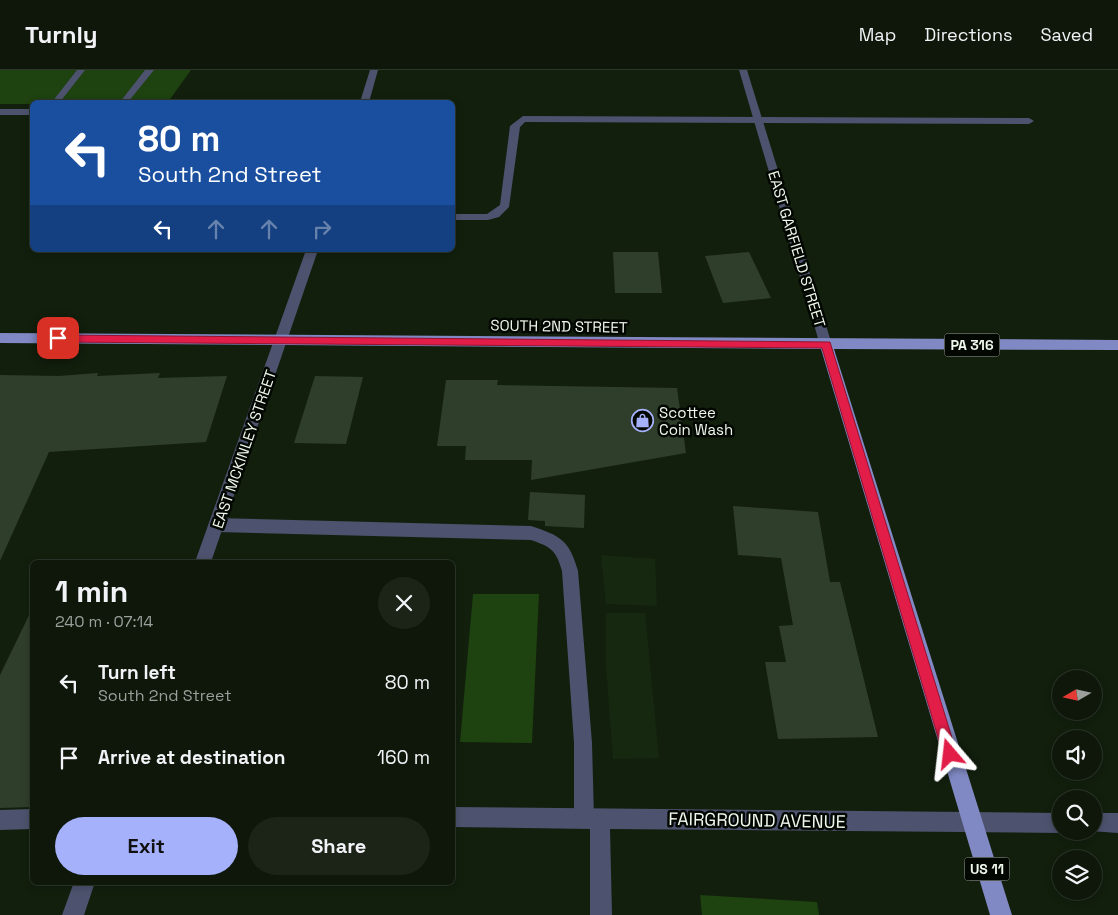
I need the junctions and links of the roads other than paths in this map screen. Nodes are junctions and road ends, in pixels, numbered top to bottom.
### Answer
1 (82, 70) edge
2 (150, 70) edge
3 (374, 70) edge
4 (743, 70) edge
5 (58, 100) edge
6 (126, 100) edge
7 (365, 100) edge
8 (0, 112) edge
9 (30, 112) edge
10 (759, 121) junction
11 (1029, 121) dead end
12 (455, 217) edge
13 (311, 252) edge
14 (0, 338) edge
15 (282, 340) junction
16 (826, 345) junction
17 (1118, 345) edge
18 (217, 525) junction
19 (204, 560) edge
20 (455, 817) edge
21 (592, 818) junction
22 (30, 819) edge
23 (0, 820) edge
24 (1052, 822) edge
25 (1102, 823) edge
26 (1118, 823) edge
27 (973, 824) junction
28 (84, 885) edge
29 (73, 915) edge
30 (601, 915) edge
31 (1001, 915) edge

1 - 5 street
2 - 6 street
3 - 7 street
4 - 10 street, EAST GARFIELD STREET
8 - 9 street
10 - 11 street
10 - 12 street
10 - 16 street, EAST GARFIELD STREET
13 - 15 street, EAST MCKINLEY STREET
14 - 15 main road, SOUTH 2ND STREET
15 - 16 main road, SOUTH 2ND STREET
15 - 18 street, EAST MCKINLEY STREET
16 - 17 main road, SOUTH 2ND STREET / PA 316
16 - 27 main road, EAST GARFIELD STREET / US 11
18 - 19 street, EAST MCKINLEY STREET
18 - 21 street
20 - 21 street, FAIRGROUND AVENUE
21 - 27 street, FAIRGROUND AVENUE
21 - 30 street
22 - 23 street
24 - 27 street, FAIRGROUND AVENUE
25 - 26 street
27 - 31 main road, EAST GARFIELD STREET / US 11
28 - 29 street

